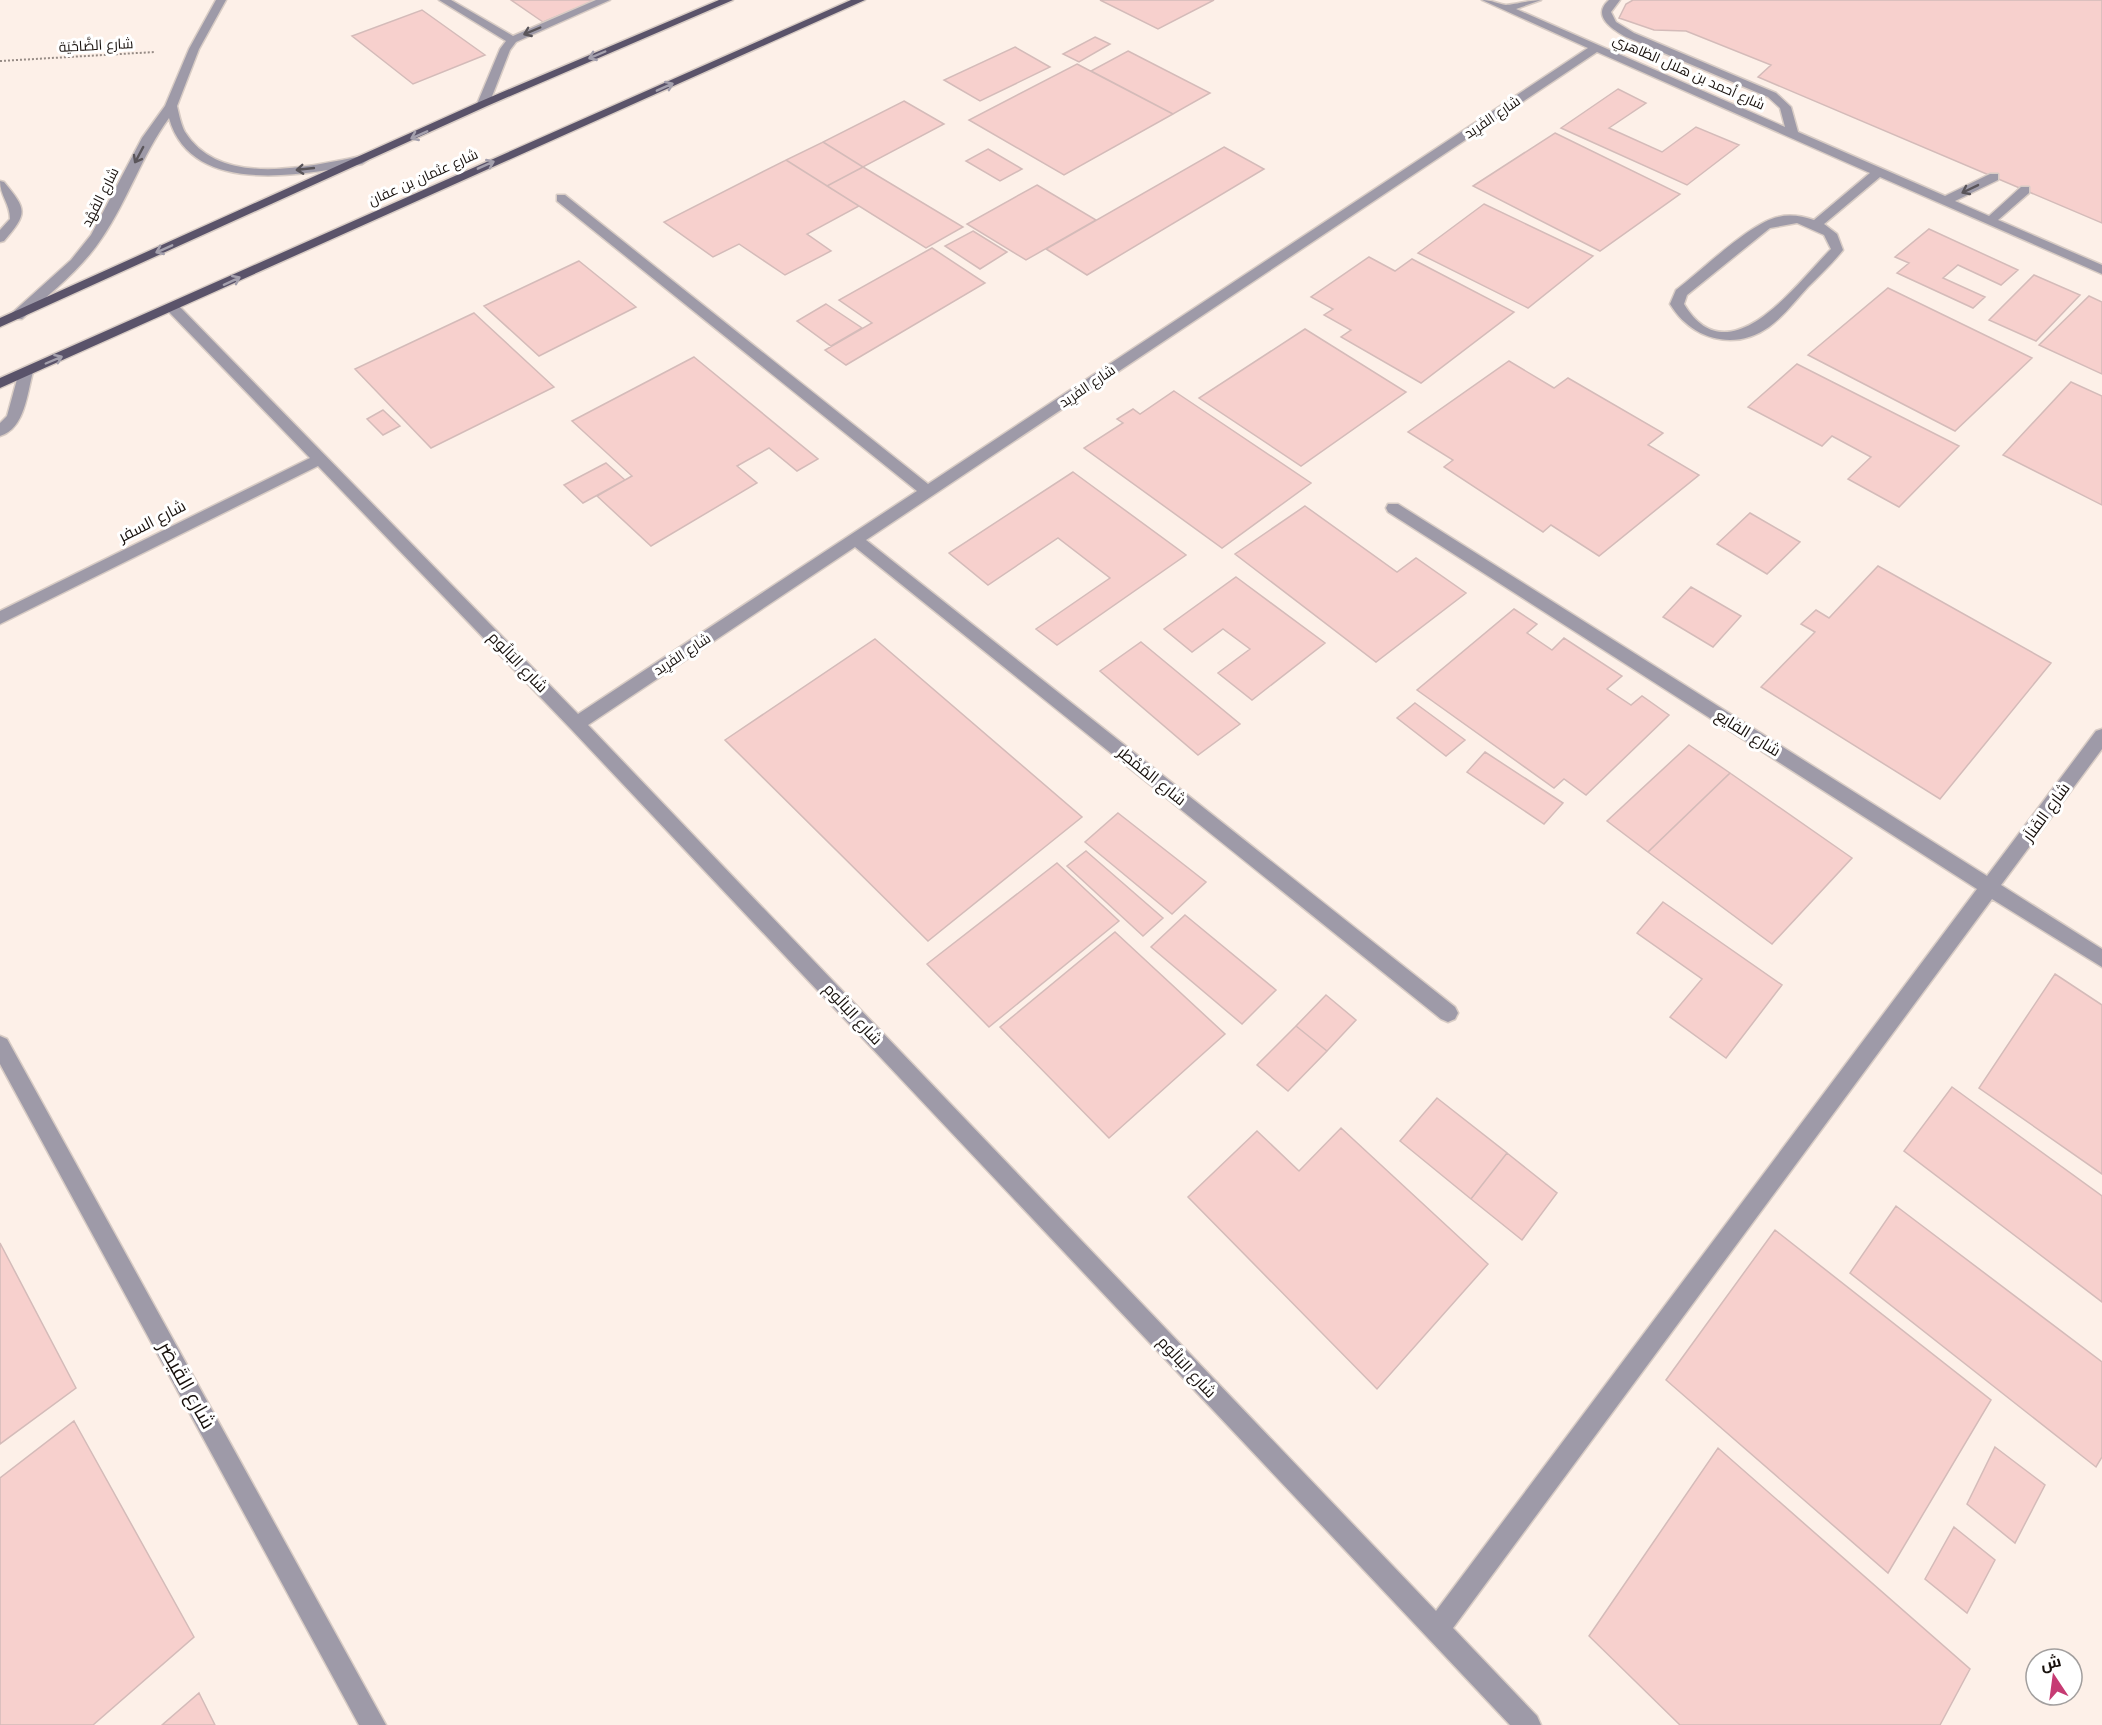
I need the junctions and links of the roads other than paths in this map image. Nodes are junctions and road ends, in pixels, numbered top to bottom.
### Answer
1 (221, 0) edge
2 (444, 0) edge
3 (605, 0) edge
4 (728, 0) edge
5 (860, 0) edge
6 (1487, 0) edge
7 (1536, 0) edge
8 (1615, 0) edge
9 (1506, 8) junction
10 (512, 40) junction
11 (1596, 48) junction
12 (483, 104) junction
13 (171, 106) junction
14 (1793, 134) junction
15 (362, 160) junction
16 (1878, 172) junction
17 (1994, 177) dead end
18 (0, 185) edge
19 (2025, 190) dead end
20 (561, 198) dead end
21 (1945, 201) junction
22 (1990, 221) junction
23 (1816, 224) junction
24 (0, 238) edge
25 (2102, 270) edge
26 (173, 308) junction
27 (17, 316) junction
28 (0, 322) edge
29 (26, 372) junction
30 (0, 383) edge
31 (0, 431) edge
32 (321, 458) junction
33 (928, 492) junction
34 (1393, 508) dead end
35 (855, 539) junction
36 (0, 618) edge
37 (577, 724) junction
38 (2102, 736) edge
39 (1990, 888) junction
40 (2102, 959) edge
41 (1448, 1013) dead end
42 (0, 1045) edge
43 (1437, 1630) junction
44 (373, 1725) edge
45 (1528, 1725) edge

1 - 13 street, شارع الفَهْد
2 - 10 street
3 -> 10 street
4 -> 12 main road
26 -> 5 main road, شارع عثمان بن عفان
6 - 9 street, شارع أحمد بن هلال الظاهري
7 - 9 street
8 - 14 street
9 - 11 street, شارع أحمد بن هلال الظاهري
10 - 12 street
11 - 14 street, شارع أحمد بن هلال الظاهري
11 - 33 street, شارع الفَرِيد
12 -> 15 main road
15 -> 13 street
13 -> 27 street, شارع الفَهْد
14 - 16 street, شارع أحمد بن هلال الظاهري
15 -> 27 main road
16 - 21 street, شارع أحمد بن هلال الظاهري
16 - 23 street
17 -> 21 street
18 - 24 street
19 - 22 street
20 - 33 street
21 - 22 street, شارع أحمد بن هلال الظاهري
22 - 25 street, شارع أحمد بن هلال الظاهري
23 - 23 street
29 -> 26 main road, شارع عثمان بن عفان
26 - 32 street, شارع البَالُوم
27 - 28 main road
29 - 30 main road, شارع عثمان بن عفان
29 - 31 street
32 - 36 street, شارع السفر
32 - 37 street, شارع البَالُوم
33 - 35 street, شارع الفَرِيد
34 - 39 street, شارع الفايع
35 - 37 street, شارع الفَرِيد
35 - 41 street, شارع المُمْطِر
37 - 43 street, شارع البَالُوم
38 - 39 street, شارع الفَناَر
39 - 40 street, شارع الفايع
39 - 43 street, شارع الفَناَر
42 - 44 street, شارع القَيصَر
43 - 45 street, شارع البَالُوم

